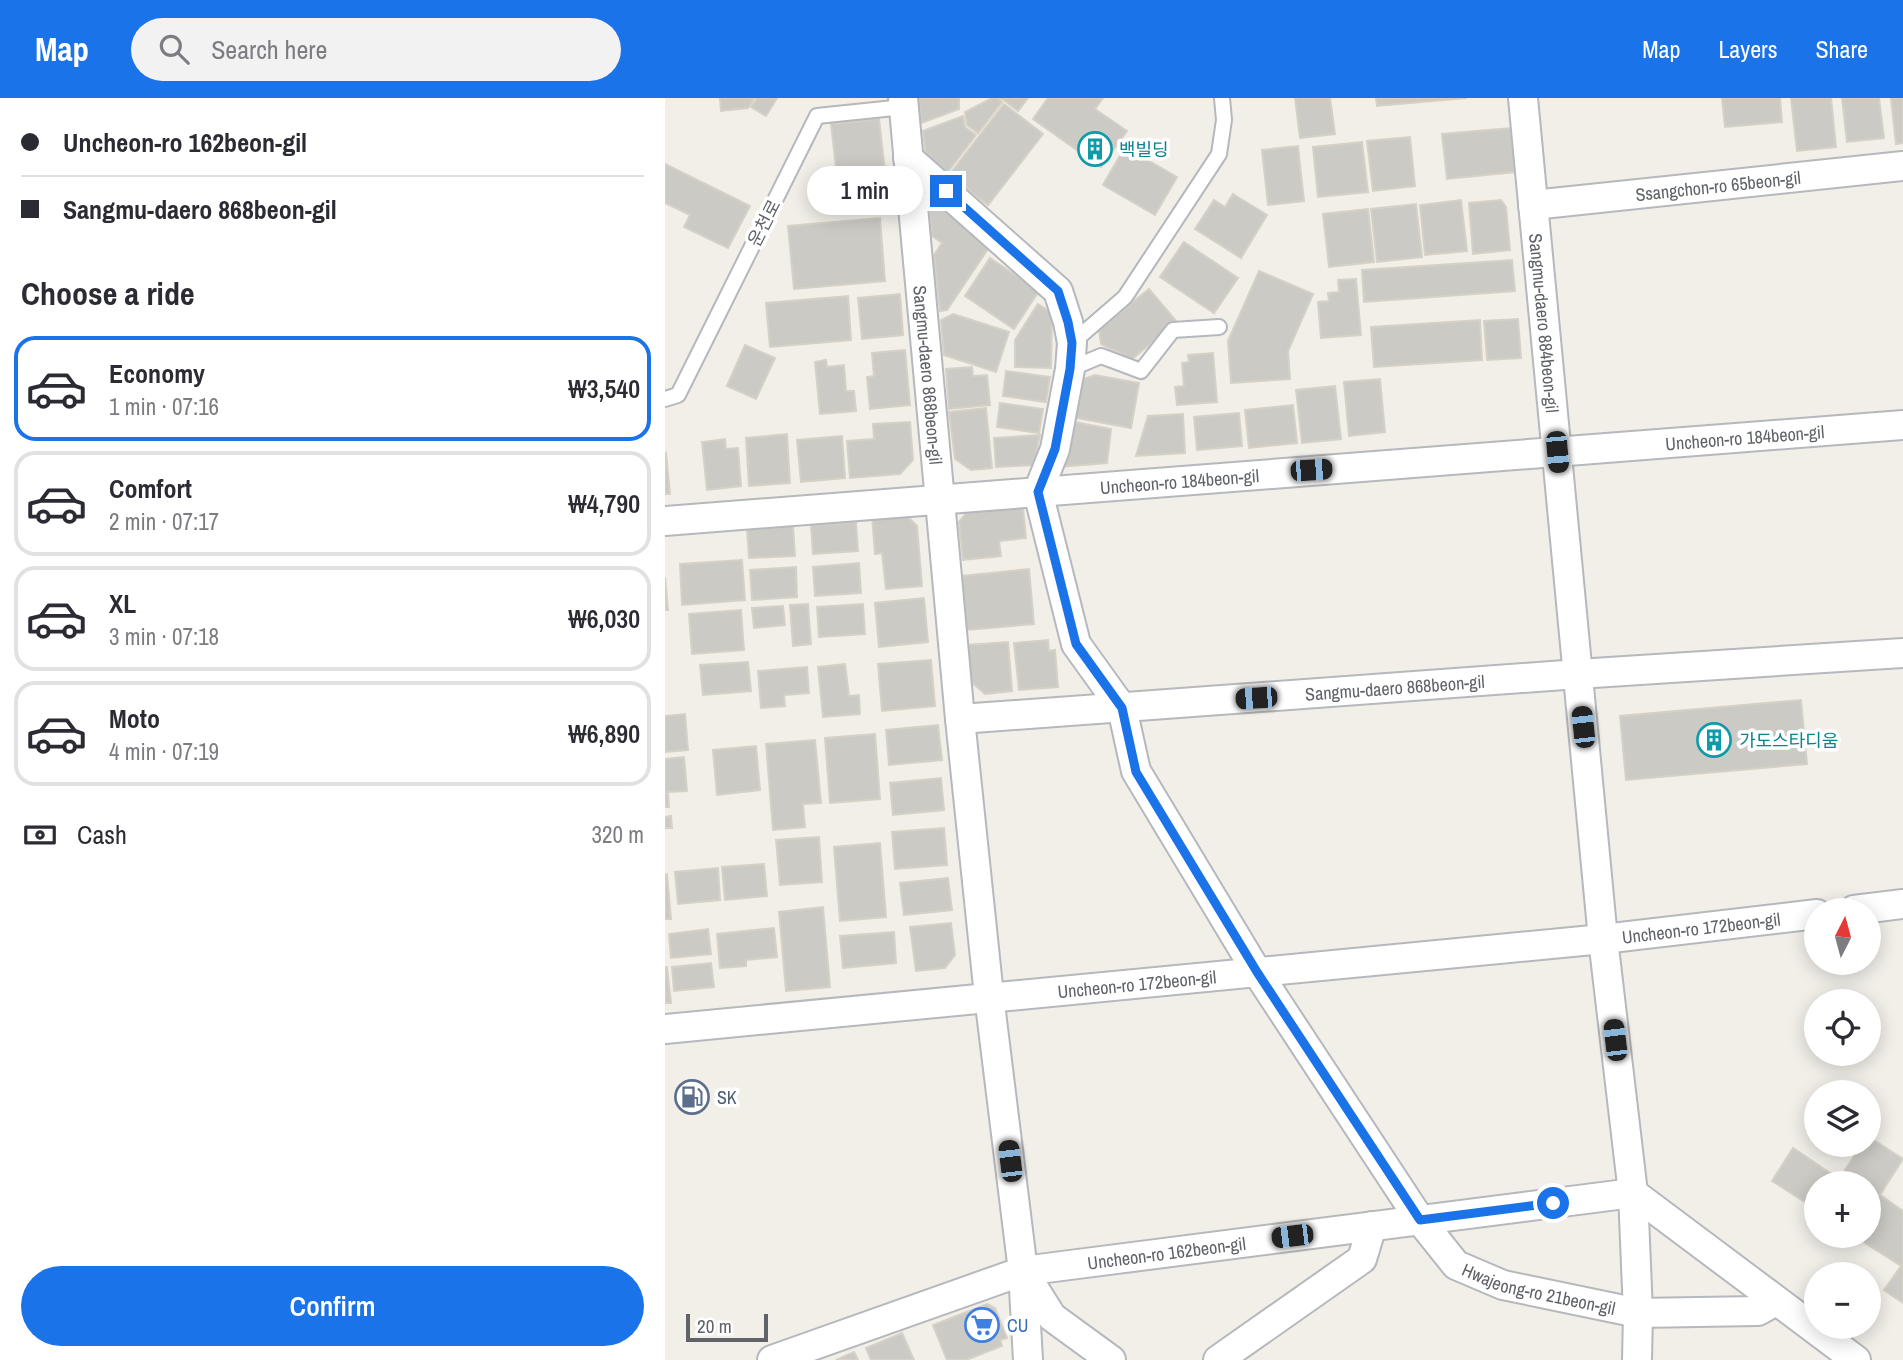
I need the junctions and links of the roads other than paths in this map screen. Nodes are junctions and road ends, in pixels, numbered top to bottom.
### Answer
1 (1222, 98) edge
2 (1523, 98) edge
3 (904, 103) edge
4 (908, 158) junction
5 (1903, 166) edge
6 (1533, 205) junction
7 (1219, 327) dead end
8 (1071, 356) junction
9 (665, 399) edge
10 (1903, 425) edge
11 (1557, 452) junction
12 (1038, 492) junction
13 (940, 499) junction
14 (665, 521) edge
15 (1903, 653) edge
16 (1578, 674) junction
17 (1122, 708) junction
18 (960, 719) junction
19 (1903, 904) edge
20 (1881, 907) edge
21 (1804, 916) edge
22 (1603, 939) junction
23 (1257, 972) junction
24 (989, 996) junction
25 (665, 1029) edge
26 (1633, 1193) junction
27 (1420, 1220) junction
28 (1372, 1226) junction
29 (1024, 1271) junction
30 (1776, 1301) junction
31 (1638, 1313) junction
32 (772, 1360) edge
33 (1028, 1360) edge
34 (1111, 1360) edge
35 (1217, 1360) edge
36 (1637, 1360) edge
37 (1856, 1360) edge

1 - 8 lane
2 - 6 street, Sangmu-daero 884beon-gil
3 - 4 street, Sangmu-daero 868beon-gil
3 - 9 lane, 운천로
4 - 8 street
4 - 13 street, Sangmu-daero 868beon-gil
5 - 6 street, Ssangchon-ro 65beon-gil
6 - 11 street, Sangmu-daero 884beon-gil
7 - 8 lane
8 - 12 street
10 - 11 street, Uncheon-ro 184beon-gil
11 - 12 street, Uncheon-ro 184beon-gil
11 - 16 street, Sangmu-daero 884beon-gil
12 - 13 street, Uncheon-ro 184beon-gil
12 - 17 street
13 - 14 street, Uncheon-ro 184beon-gil
13 - 18 street, Sangmu-daero 868beon-gil
15 - 16 street
16 - 17 street, Sangmu-daero 868beon-gil
16 - 22 street, Sangmu-daero 884beon-gil
17 - 18 street, Sangmu-daero 868beon-gil
17 - 23 street, Hwajeong-ro 21beon-gil
18 - 24 street, Sangmu-daero 868beon-gil
19 - 20 street
21 - 22 street, Uncheon-ro 172beon-gil
22 - 23 street, Uncheon-ro 172beon-gil
22 - 26 street, Sangmu-daero 884beon-gil
23 - 24 street, Uncheon-ro 172beon-gil
23 - 27 street, Hwajeong-ro 21beon-gil
24 - 25 street, Uncheon-ro 172beon-gil
24 - 29 street, Sangmu-daero 868beon-gil
26 - 27 street, Uncheon-ro 162beon-gil
26 - 30 street
26 - 31 street, Hwajeong-ro 21beon-gil
27 - 28 street, Uncheon-ro 162beon-gil
27 - 31 street, Hwajeong-ro 21beon-gil
28 - 29 street, Uncheon-ro 162beon-gil
28 - 35 street
29 - 32 street, Uncheon-ro 162beon-gil
29 - 33 street, Sangmu-daero 868beon-gil
29 - 34 street, Sangmu-daero 868beon-gil
30 - 31 street
30 - 37 street
31 - 36 street, Hwajeong-ro 21beon-gil

